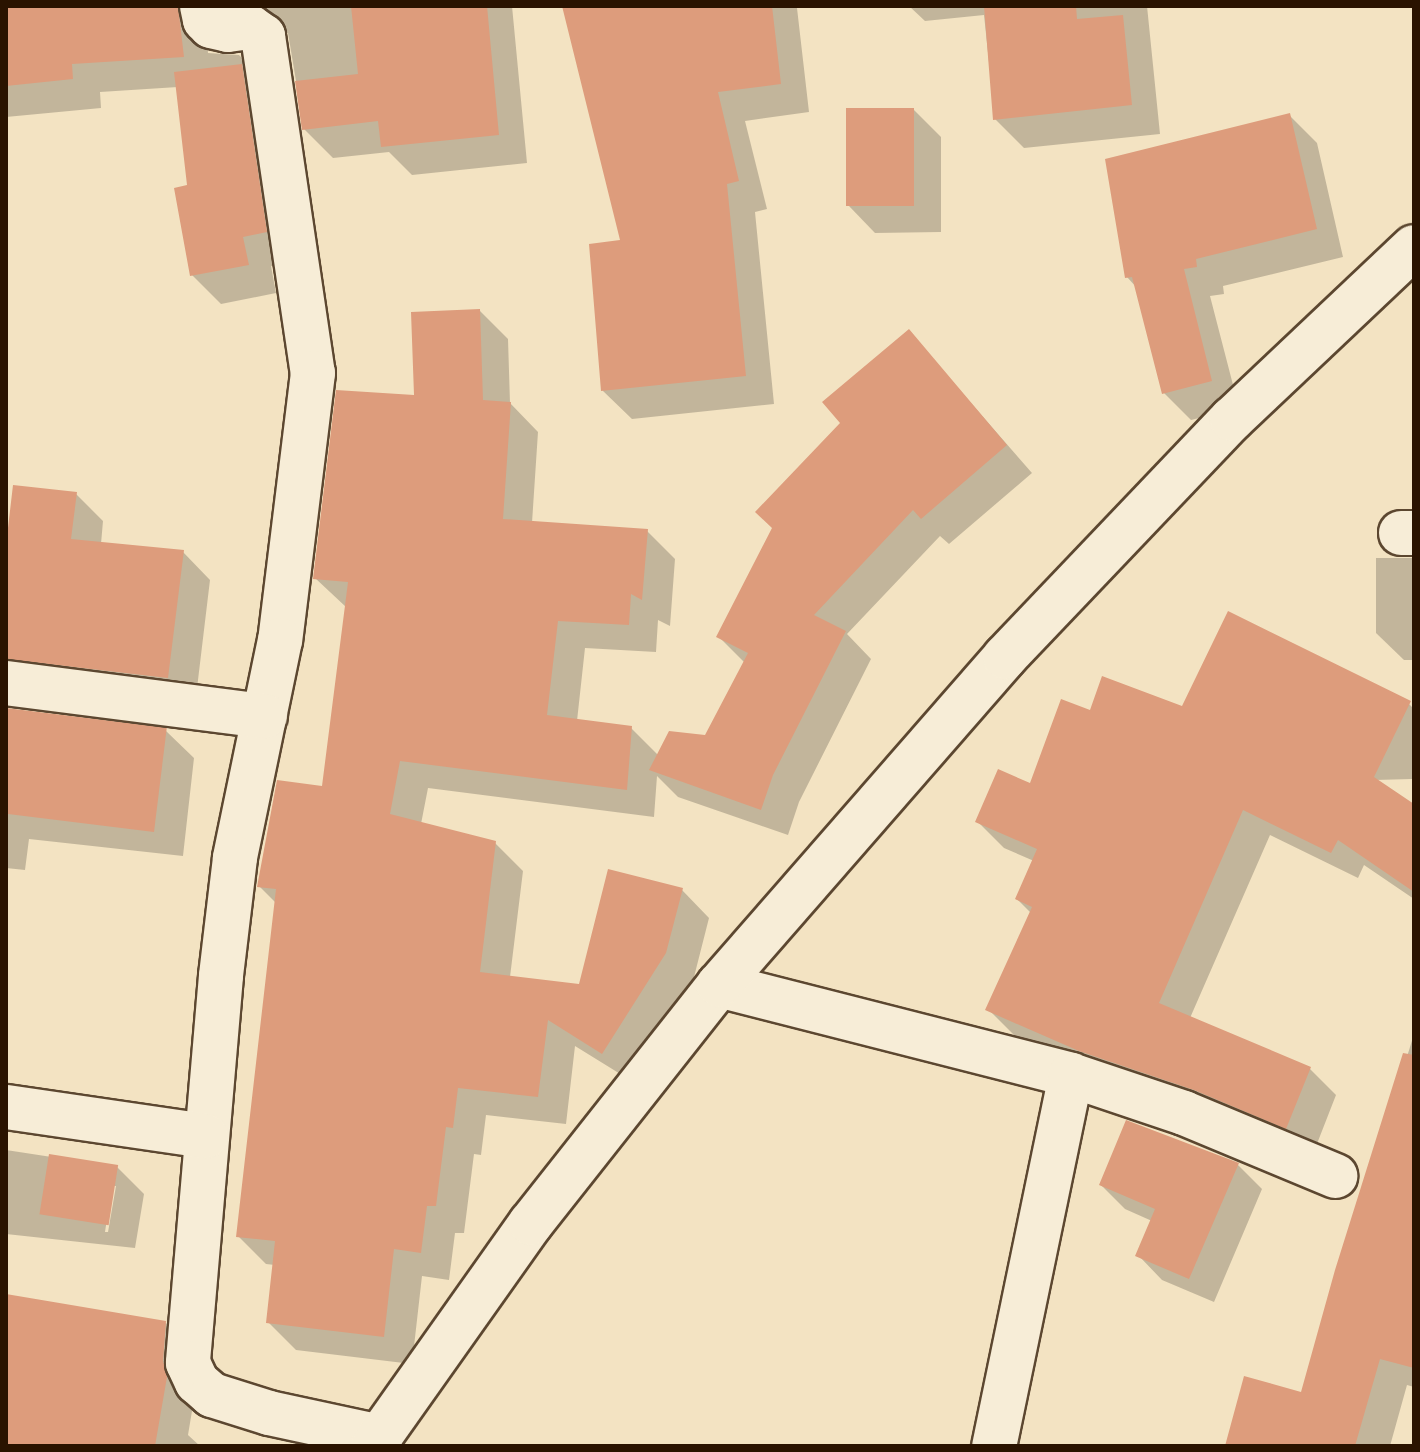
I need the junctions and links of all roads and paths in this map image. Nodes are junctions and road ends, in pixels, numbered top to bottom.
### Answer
1 (202, 6) edge
2 (1414, 247) edge
3 (6, 683) edge
4 (265, 716) junction
5 (719, 985) junction
6 (1071, 1075) junction
7 (6, 1107) edge
8 (206, 1136) junction
9 (1335, 1176) dead end
10 (376, 1442) edge
11 (994, 1446) edge

1 - 4 street
2 - 5 street
3 - 4 street
4 - 8 street
5 - 6 street
5 - 10 street
6 - 9 street
6 - 11 street
7 - 8 street
8 - 10 street

